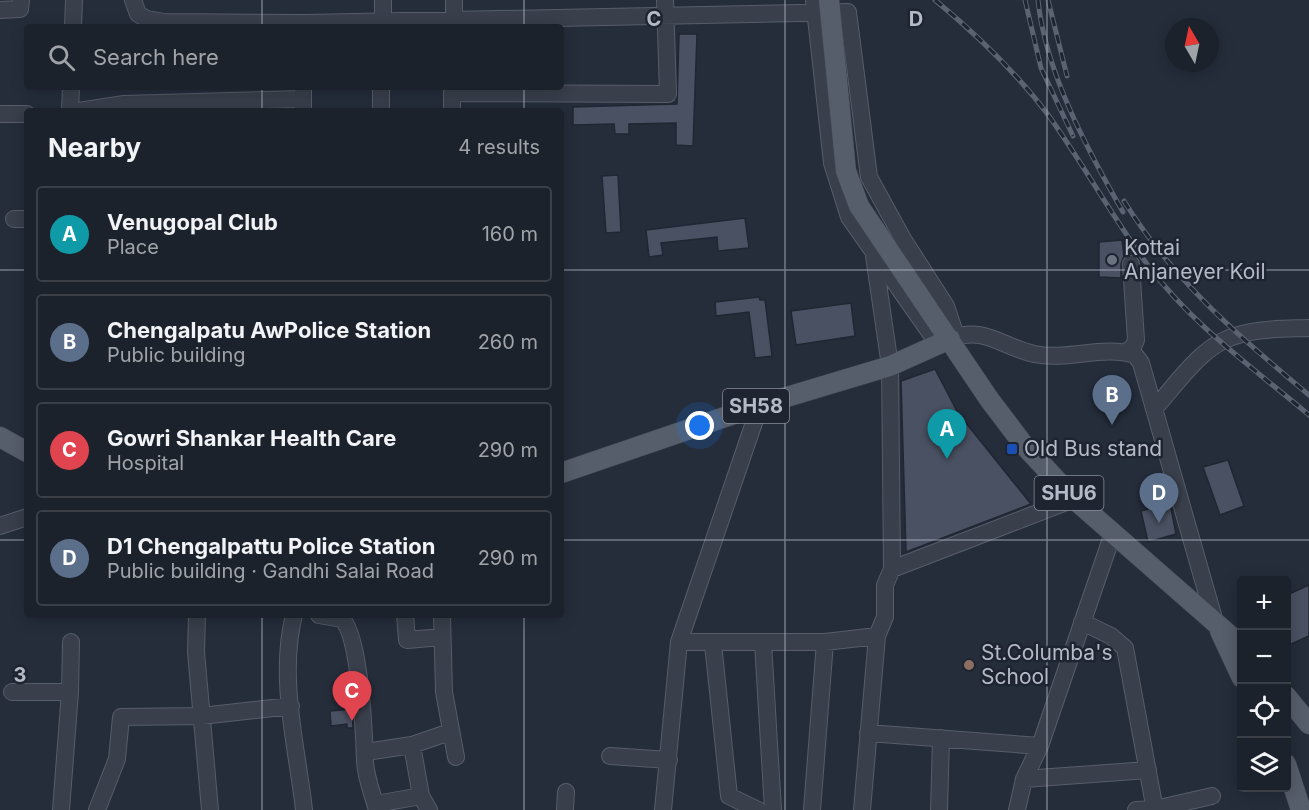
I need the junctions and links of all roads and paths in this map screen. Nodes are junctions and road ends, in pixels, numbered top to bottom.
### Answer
1 (21, 0) edge
2 (74, 0) edge
3 (133, 0) edge
4 (382, 0) edge
5 (454, 0) edge
6 (829, 0) edge
7 (848, 6) edge
8 (814, 7) edge
9 (666, 8) edge
10 (0, 10) edge
11 (454, 23) edge
12 (73, 24) edge
13 (259, 24) edge
14 (383, 24) edge
15 (71, 90) edge
16 (381, 90) edge
17 (452, 90) edge
18 (303, 99) edge
19 (70, 108) edge
20 (98, 108) edge
21 (381, 108) edge
22 (452, 108) edge
23 (0, 114) edge
24 (24, 114) edge
25 (873, 254) junction
26 (1131, 264) dead end
27 (1309, 328) edge
28 (948, 340) junction
29 (1126, 352) junction
30 (890, 366) junction
31 (760, 405) junction
32 (1154, 409) junction
33 (0, 437) edge
34 (24, 450) edge
35 (564, 472) edge
36 (1074, 499) junction
37 (24, 518) edge
38 (0, 526) edge
39 (1113, 533) junction
40 (892, 569) junction
41 (197, 618) edge
42 (293, 618) edge
43 (336, 618) edge
44 (405, 618) edge
45 (442, 618) edge
46 (1082, 622) junction
47 (1215, 622) junction
48 (877, 636) junction
49 (442, 637) junction
50 (71, 642) dead end
51 (679, 642) junction
52 (825, 642) junction
53 (1237, 642) edge
54 (763, 643) junction
55 (713, 644) junction
56 (1237, 668) edge
57 (12, 692) dead end
58 (70, 692) junction
59 (1291, 701) edge
60 (291, 706) junction
61 (201, 716) junction
62 (1309, 724) edge
63 (450, 732) junction
64 (868, 733) junction
65 (941, 738) junction
66 (412, 745) junction
67 (1040, 746) junction
68 (366, 752) junction
69 (610, 756) dead end
70 (456, 757) dead end
71 (669, 759) junction
72 (1148, 770) junction
73 (1291, 777) edge
74 (1024, 779) junction
75 (566, 792) dead end
76 (1212, 796) dead end
77 (425, 803) edge
78 (376, 807) edge
79 (1155, 809) edge
80 (61, 810) edge
81 (97, 810) edge
82 (210, 810) edge
83 (304, 810) edge
84 (566, 810) edge
85 (663, 810) edge
86 (758, 810) edge
87 (773, 810) edge
88 (812, 810) edge
89 (862, 810) edge
90 (939, 810) edge
91 (1017, 810) edge
92 (1136, 810) edge
93 (1301, 810) edge

1 - 10 street
2 - 12 street
3 - 13 street
4 - 14 street
5 - 11 street
6 - 28 main road, SHU6, bridge
7 - 8 street
7 - 28 street
8 - 9 street
8 - 25 street
9 - 11 street
9 - 17 street
11 - 14 street
15 - 19 street
16 - 21 street
17 - 22 street
18 - 20 street
23 - 24 street
25 - 28 street
25 - 30 street
26 - 29 street
27 - 32 street
28 - 29 street
28 - 30 main road, SH58
28 - 36 main road, SHU6
29 - 32 street
30 - 31 main road, SH58
30 - 40 street
31 - 35 main road, SH58
31 - 51 street
32 - 47 street
33 - 34 main road
36 - 39 main road, SHU6
36 - 40 street
37 - 38 street
39 - 46 street
39 - 47 main road, SHU6
40 - 48 street
41 - 61 street
42 - 60 street
43 - 68 street
44 - 49 street
45 - 49 street
46 - 67 street
46 - 72 street
47 - 53 main road, SHU6
47 - 56 main road
48 - 52 street
48 - 64 street
49 - 63 street
50 - 58 street
51 - 55 street
51 - 71 street
52 - 54 street
52 - 88 street
54 - 55 street
54 - 87 street
55 - 86 street
57 - 58 street
58 - 80 street
59 - 62 main road
60 - 61 street
60 - 83 street
61 - 81 street
61 - 82 street
63 - 66 street
63 - 70 street
64 - 65 street
64 - 89 street
65 - 67 street
65 - 90 street
66 - 68 street
66 - 77 street
67 - 74 street
68 - 78 street
69 - 71 street
71 - 85 street
72 - 74 street
72 - 79 street
73 - 93 main road
74 - 91 street
75 - 84 street
76 - 79 street
77 - 78 street
79 - 92 street

